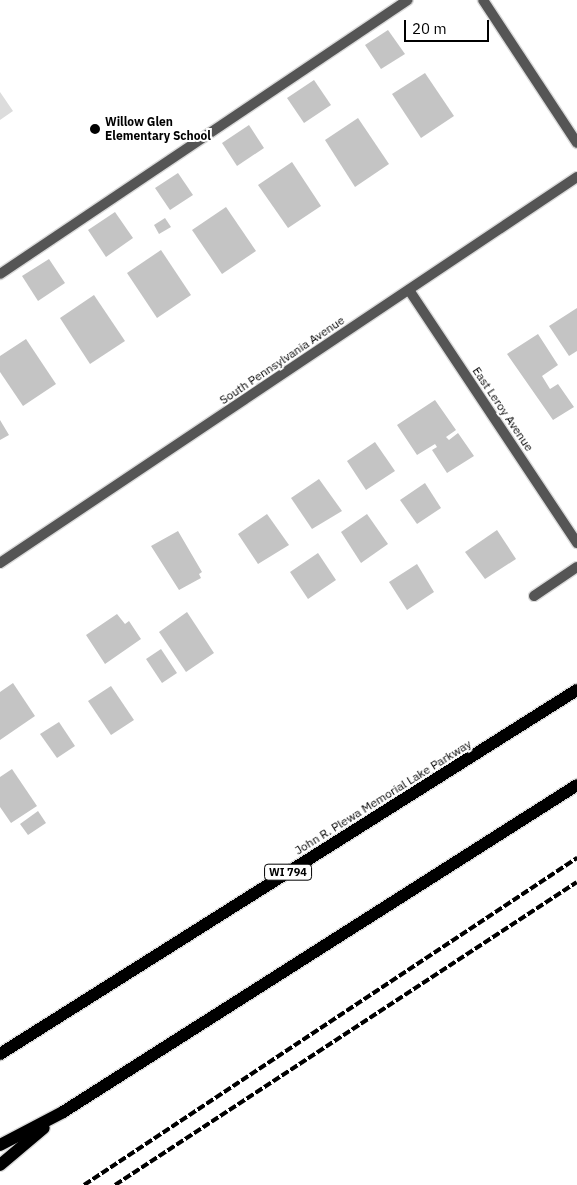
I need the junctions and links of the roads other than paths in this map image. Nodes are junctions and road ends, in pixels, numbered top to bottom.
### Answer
1 (408, 0) edge
2 (483, 0) edge
3 (577, 143) edge
4 (577, 177) edge
5 (0, 274) edge
6 (408, 290) junction
7 (577, 543) edge
8 (0, 563) edge
9 (577, 567) edge
10 (534, 596) dead end
11 (577, 690) edge
12 (577, 785) edge
13 (0, 1054) edge
14 (63, 1112) junction
15 (0, 1146) edge
16 (0, 1165) edge

1 - 5 street
2 - 3 street
4 - 6 street, South Pennsylvania Avenue
6 - 7 street, East Leroy Avenue
6 - 8 street, South Pennsylvania Avenue
9 - 10 street
11 - 13 main road, John R. Plewa Memorial Lake Parkway / WI 794
12 - 14 main road
14 - 15 main road
14 - 16 main road

